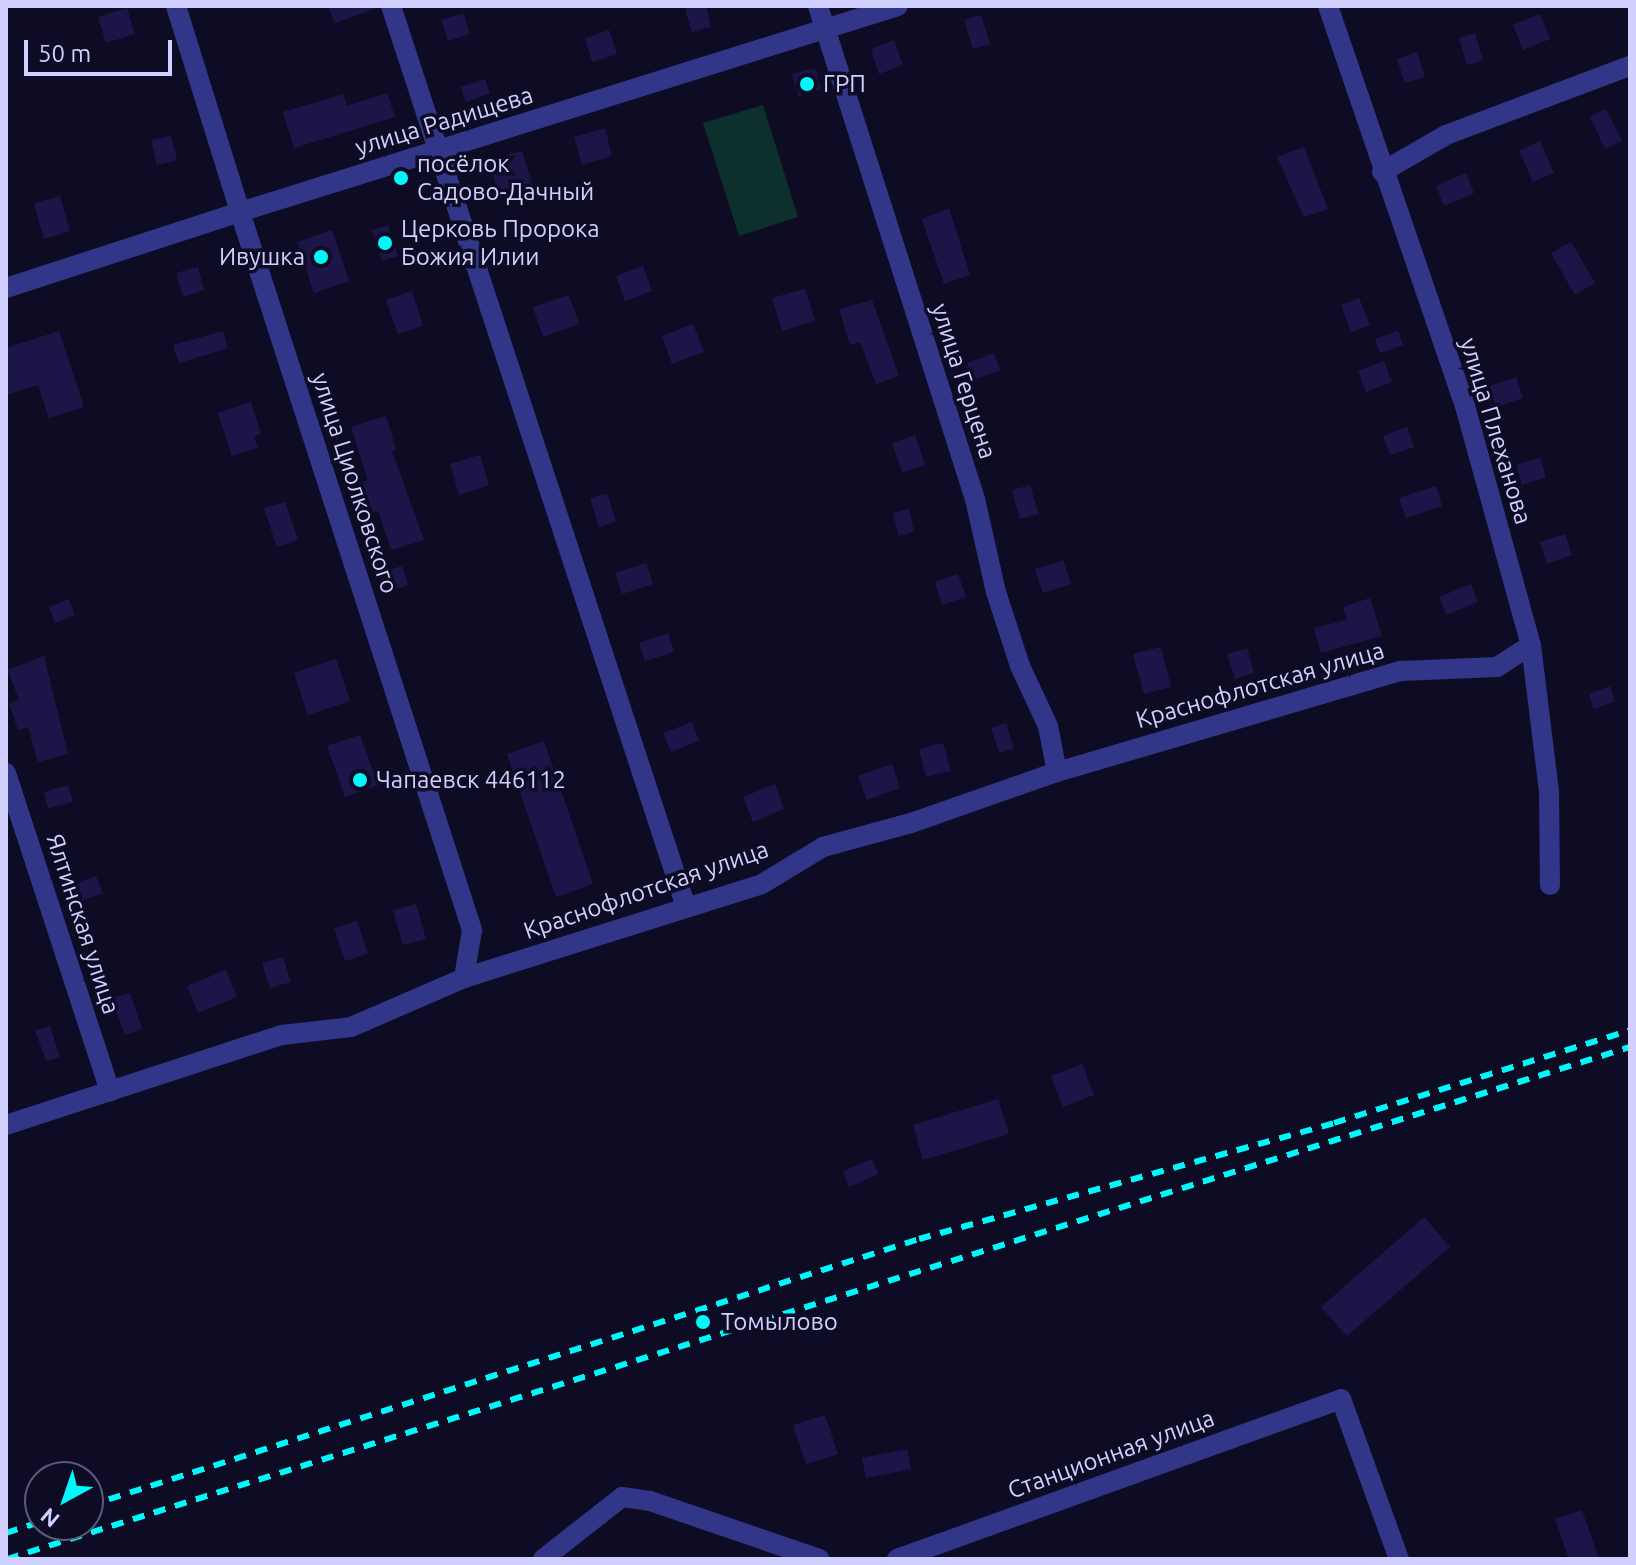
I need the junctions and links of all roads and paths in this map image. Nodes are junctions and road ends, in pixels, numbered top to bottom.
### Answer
1 (176, 6) edge
2 (391, 6) edge
3 (818, 6) edge
4 (898, 6) edge
5 (1328, 6) edge
6 (825, 30) junction
7 (1630, 66) edge
8 (441, 149) junction
9 (1382, 172) junction
10 (240, 212) junction
11 (6, 288) edge
12 (1531, 645) junction
13 (1057, 772) junction
14 (6, 773) edge
15 (1550, 885) dead end
16 (686, 907) junction
17 (464, 978) junction
18 (110, 1091) junction
19 (6, 1125) edge
20 (791, 1553) edge
21 (543, 1559) edge
22 (819, 1559) edge
23 (897, 1559) edge
24 (1399, 1559) edge

1 - 10 street, улица Циолковского
2 - 8 street
3 - 6 street, улица Герцена
4 - 6 street, улица Радищева
5 - 9 street, улица Плеханова
6 - 8 street, улица Радищева
6 - 13 street, улица Герцена
7 - 9 street
8 - 10 street, улица Радищева
8 - 16 street
9 - 12 street, улица Плеханова
10 - 11 street, улица Радищева
10 - 17 street, улица Циолковского
12 - 13 street, Краснофлотская улица
12 - 15 street, улица Плеханова
13 - 16 street, Краснофлотская улица
14 - 18 street, Ялтинская улица
16 - 17 street, Краснофлотская улица
17 - 18 street, Краснофлотская улица
18 - 19 street, Краснофлотская улица
20 - 21 street
20 - 22 street
23 - 24 street, Станционная улица

